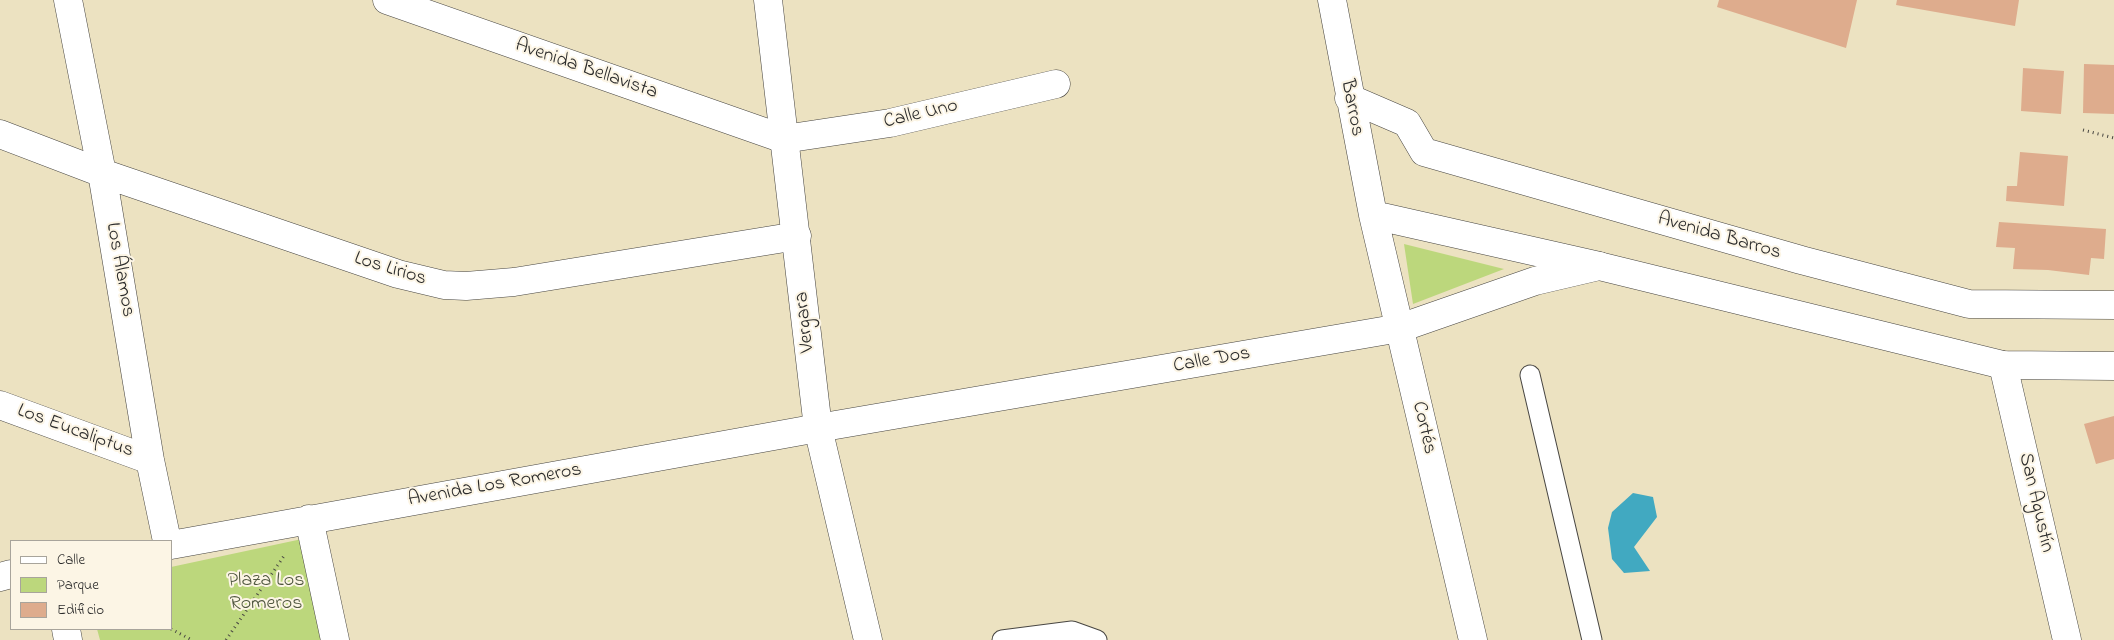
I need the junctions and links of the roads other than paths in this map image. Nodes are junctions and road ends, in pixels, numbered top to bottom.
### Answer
1 (68, 0) edge
2 (387, 0) edge
3 (768, 0) edge
4 (1332, 0) edge
5 (1056, 84) dead end
6 (1349, 98) junction
7 (0, 134) edge
8 (784, 140) junction
9 (102, 173) junction
10 (1373, 215) junction
11 (797, 236) junction
12 (1599, 266) junction
13 (2114, 306) edge
14 (1400, 328) junction
15 (2003, 365) junction
16 (2114, 366) edge
17 (1530, 375) dead end
18 (0, 404) edge
19 (818, 428) junction
20 (150, 460) junction
21 (309, 519) junction
22 (168, 540) edge
23 (172, 545) edge
24 (335, 640) edge
25 (868, 640) edge
26 (1002, 640) edge
27 (1096, 640) edge
28 (1473, 640) edge
29 (1592, 640) edge
30 (2067, 640) edge

1 - 9 street, Los Álamos
2 - 8 street, Avenida Bellavista
3 - 8 street, Vergara
4 - 6 street, Barros
5 - 8 street, Calle Uno
6 - 10 street, Barros
6 - 13 street, Avenida Barros
7 - 9 street, Los Lirios
8 - 11 street, Vergara
9 - 11 street, Los Lirios
9 - 20 street, Los Álamos
10 - 12 street
10 - 14 street, Cortés
11 - 19 street, Vergara
12 - 14 street, Calle Dos
12 - 15 street
14 - 19 street, Calle Dos
14 - 28 street, Cortés
15 - 16 street
15 - 30 street, San Agustín
17 - 29 lane
18 - 20 street, Los Eucaliptus
19 - 21 street, Avenida Los Romeros
19 - 25 street, Vergara
20 - 22 street, Los Álamos
21 - 23 street, Avenida Los Romeros
21 - 24 street
26 - 27 lane

